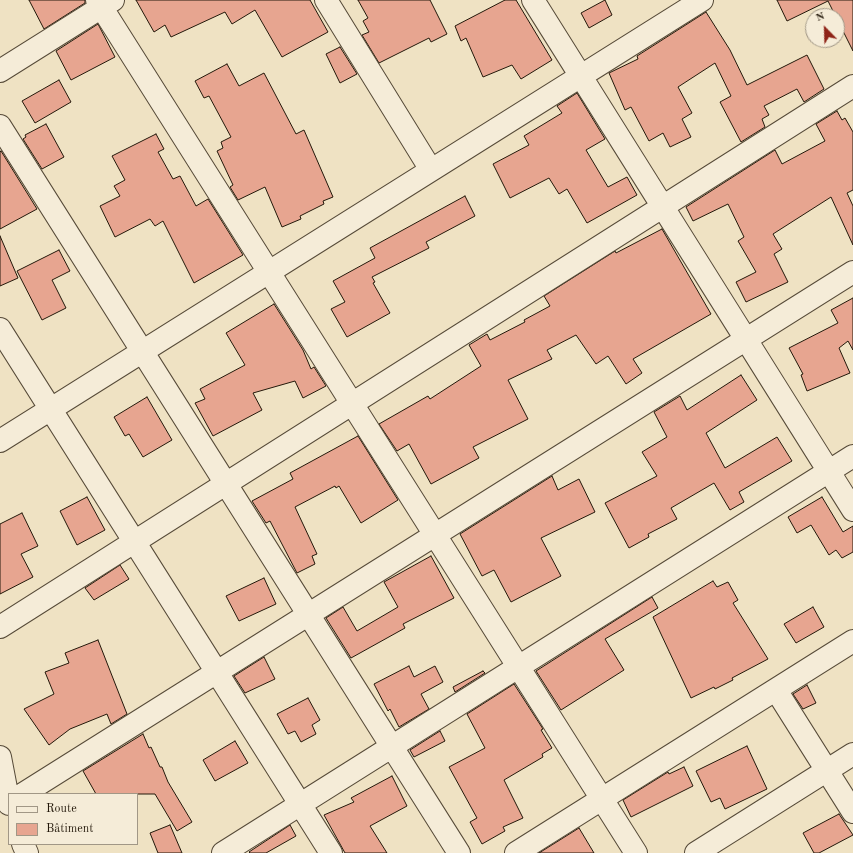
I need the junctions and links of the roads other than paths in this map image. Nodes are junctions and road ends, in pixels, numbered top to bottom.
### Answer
1 (326, 0) edge
2 (533, 0) edge
3 (702, 0) edge
4 (104, 2) edge
5 (0, 71) edge
6 (581, 76) junction
7 (853, 86) edge
8 (0, 126) edge
9 (431, 170) junction
10 (663, 206) junction
11 (269, 272) junction
12 (853, 272) edge
13 (0, 329) edge
14 (746, 339) junction
15 (142, 352) junction
16 (352, 404) junction
17 (51, 410) junction
18 (0, 441) edge
19 (853, 456) edge
20 (829, 472) junction
21 (226, 484) junction
22 (853, 510) edge
23 (435, 535) junction
24 (134, 542) junction
25 (308, 614) junction
26 (0, 627) edge
27 (853, 641) edge
28 (518, 667) junction
29 (217, 672) junction
30 (776, 690) junction
31 (392, 747) junction
32 (853, 754) edge
33 (0, 757) edge
34 (827, 771) junction
35 (24, 793) edge
36 (8, 798) edge
37 (602, 799) junction
38 (8, 804) edge
39 (300, 804) junction
40 (0, 812) edge
41 (853, 812) edge
42 (223, 853) edge
43 (331, 853) edge
44 (459, 853) edge
45 (516, 853) edge
46 (636, 853) edge
47 (696, 853) edge

1 - 9 street
2 - 6 street
3 - 6 street
4 - 5 street
4 - 11 street
6 - 9 street
6 - 10 street
7 - 10 street
8 - 15 street
9 - 11 street
10 - 14 street
10 - 16 street
11 - 15 street
11 - 16 street
12 - 14 street
13 - 17 street
14 - 20 street
14 - 23 street
15 - 17 street
15 - 21 street
16 - 21 street
16 - 23 street
17 - 18 street
17 - 24 street
19 - 20 street
20 - 22 street
20 - 28 street
21 - 24 street
21 - 25 street
23 - 25 street
23 - 28 street
24 - 26 street
24 - 29 street
25 - 29 street
25 - 31 street
27 - 30 street
28 - 31 street
28 - 37 street
29 - 35 street
29 - 39 street
30 - 34 street
30 - 37 street
31 - 39 street
31 - 44 street
32 - 34 street
33 - 36 street
34 - 41 street
34 - 47 street
37 - 45 street
37 - 46 street
38 - 40 street
39 - 42 street
39 - 43 street

